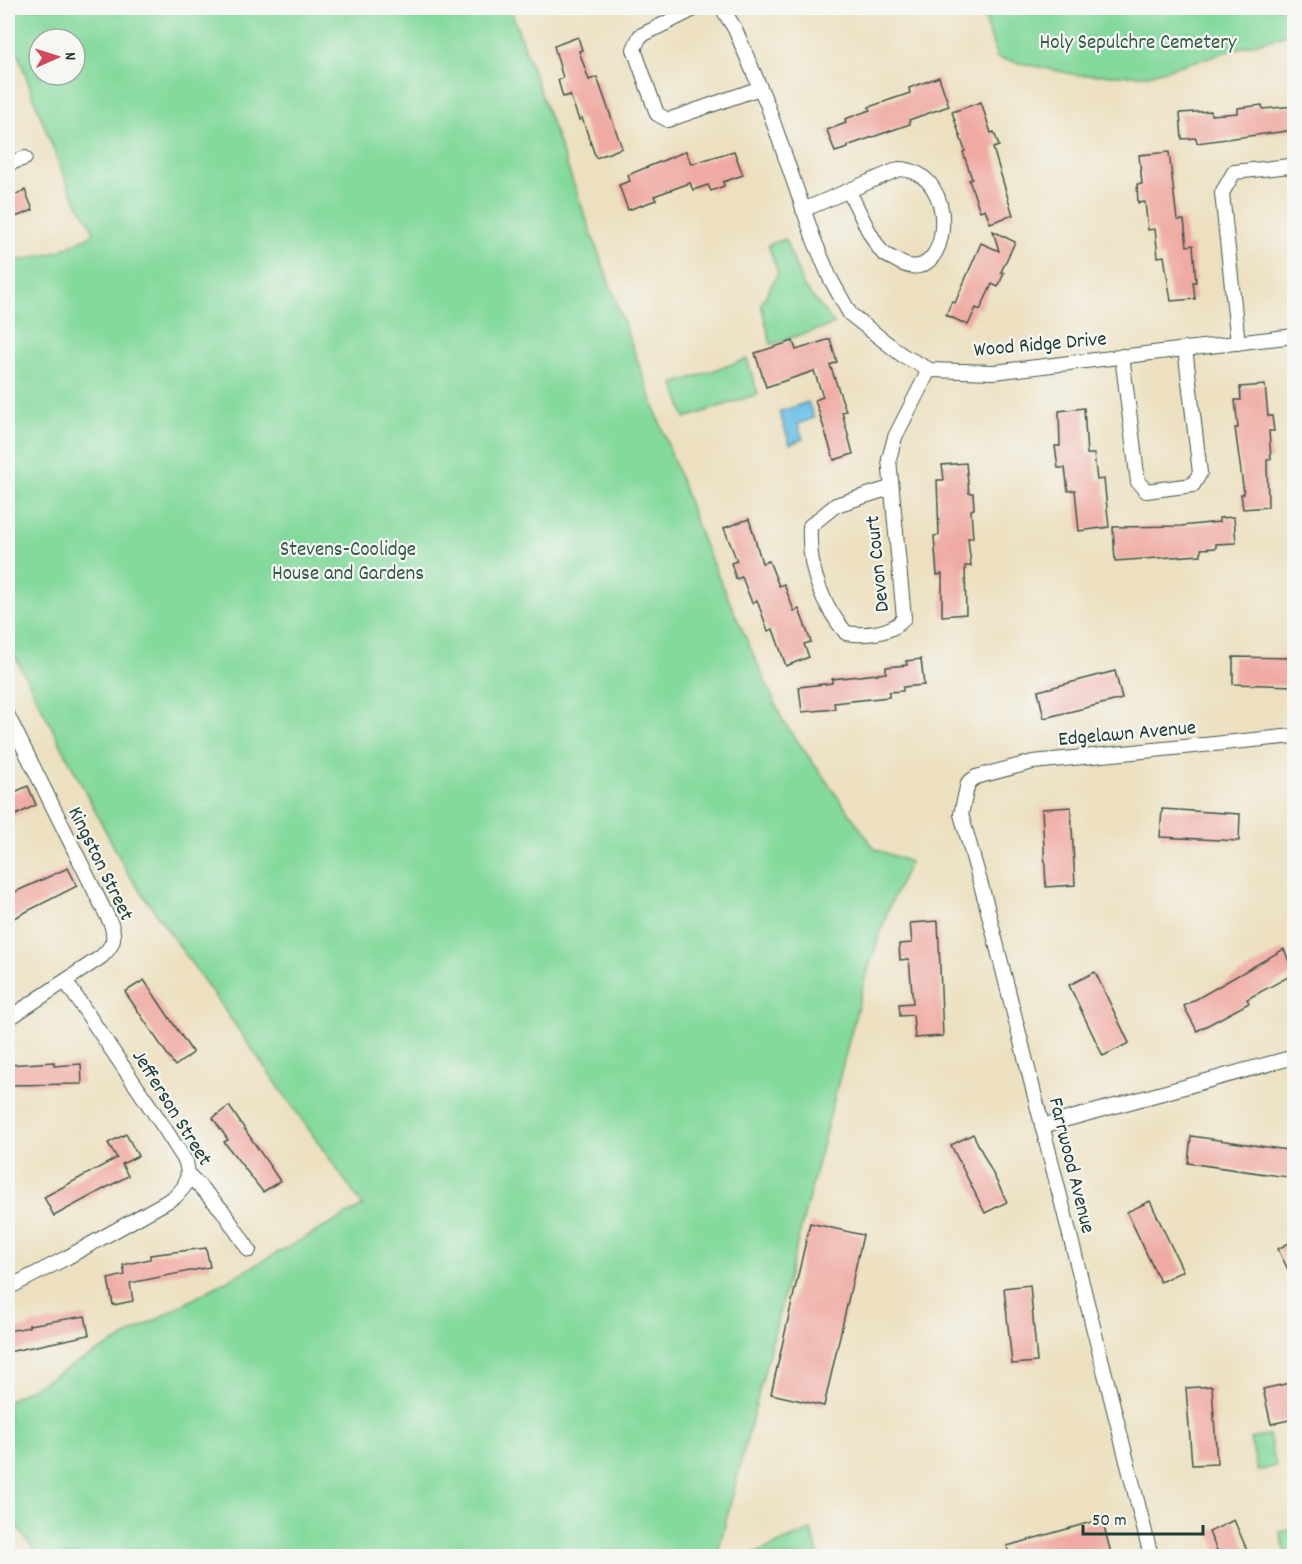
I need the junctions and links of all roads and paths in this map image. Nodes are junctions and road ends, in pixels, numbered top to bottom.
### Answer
1 (696, 8) edge
2 (722, 8) edge
3 (760, 88) junction
4 (25, 158) dead end
5 (8, 164) edge
6 (1294, 171) edge
7 (849, 192) junction
8 (803, 210) junction
9 (1294, 336) edge
10 (1238, 343) junction
11 (1185, 348) junction
12 (1122, 356) junction
13 (929, 370) junction
14 (890, 488) junction
15 (8, 716) edge
16 (1294, 736) edge
17 (968, 783) joint
18 (66, 982) junction
19 (8, 1019) edge
20 (1294, 1058) edge
21 (1042, 1126) junction
22 (188, 1174) junction
23 (249, 1250) dead end
24 (8, 1288) edge
25 (1151, 1557) edge

1 - 3 street
2 - 3 street, Wood Ridge Drive
3 - 8 street, Wood Ridge Drive
4 - 5 street
6 - 10 street
7 - 7 street
7 - 8 street
8 - 13 street, Wood Ridge Drive
9 - 10 street, Wood Ridge Drive
10 - 11 street, Wood Ridge Drive
11 - 12 street, Wood Ridge Drive
11 - 12 street
12 - 13 street, Wood Ridge Drive
13 - 14 street, Devon Court
14 - 14 street, Devon Court
15 - 18 street, Kingston Street
16 - 17 street, Edgelawn Avenue
17 - 21 street, Farrwood Avenue
18 - 19 street, Kingston Street
18 - 22 street, Jefferson Street
20 - 21 street
21 - 25 street, Farrwood Avenue
22 - 23 street, Jefferson Street
22 - 24 street

